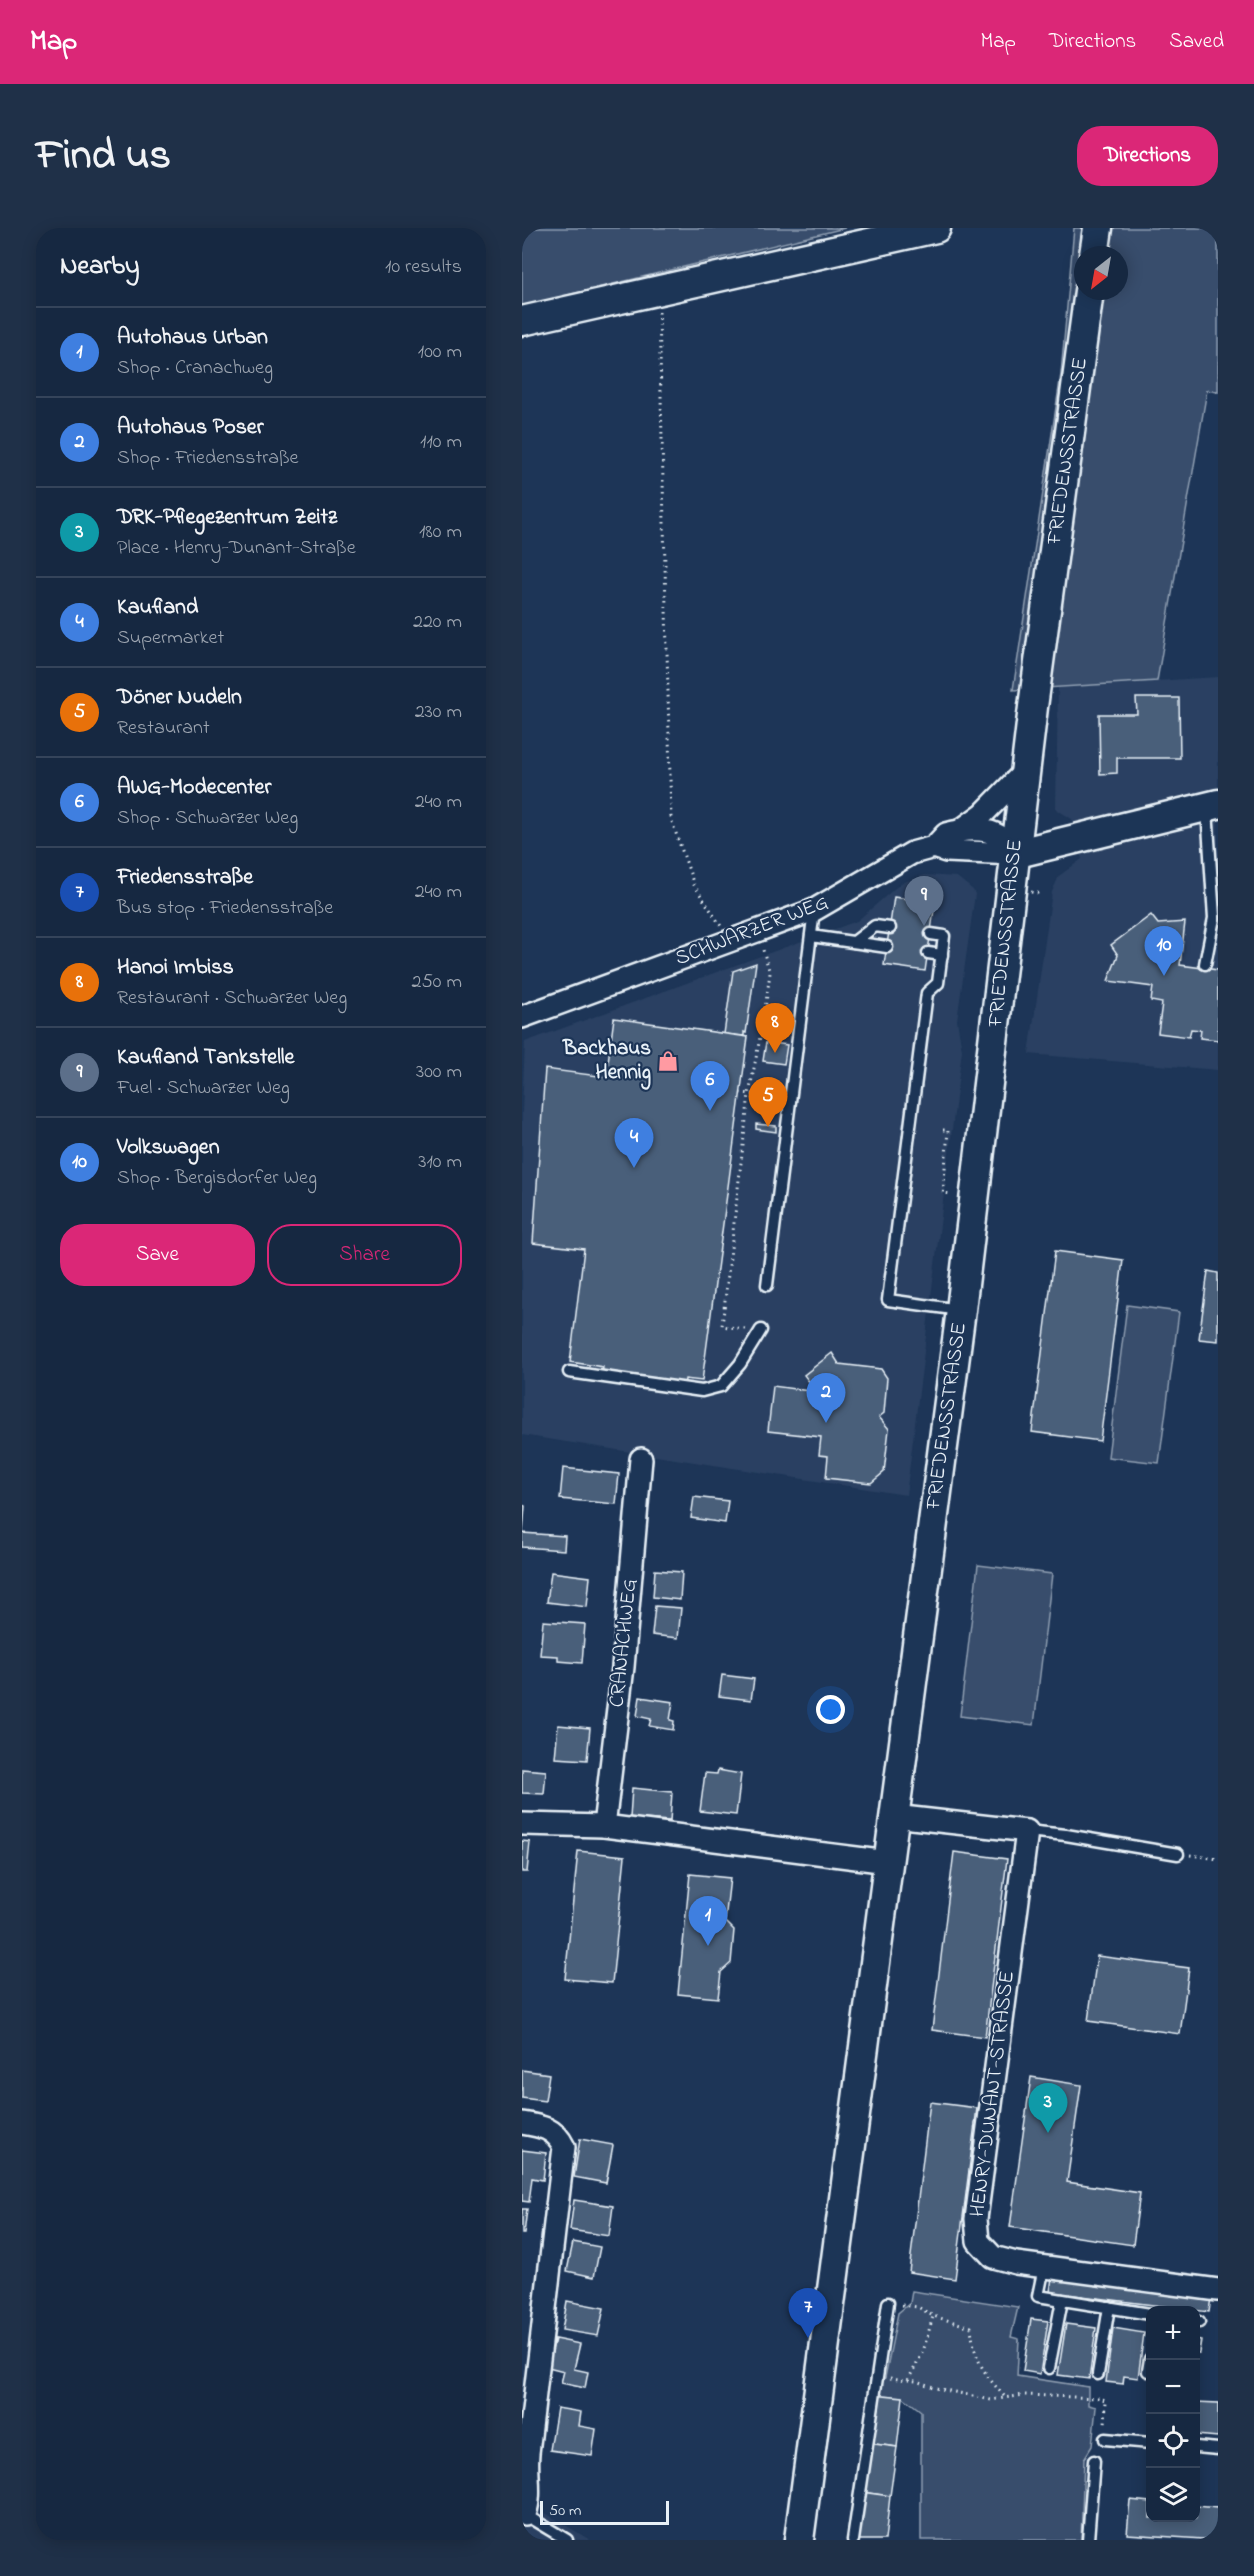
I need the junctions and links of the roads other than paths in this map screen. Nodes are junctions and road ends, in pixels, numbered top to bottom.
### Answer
1 (936, 228) edge
2 (1098, 228) edge
3 (1095, 246) edge
4 (1088, 300) edge
5 (522, 321) edge
6 (1024, 772) junction
7 (1212, 805) edge
8 (961, 830) junction
9 (934, 848) junction
10 (1014, 854) junction
11 (814, 910) junction
12 (1216, 918) edge
13 (890, 928) dead end
14 (931, 934) dead end
15 (811, 936) junction
16 (854, 942) junction
17 (887, 947) dead end
18 (928, 953) dead end
19 (942, 955) junction
20 (1205, 964) dead end
21 (522, 1017) edge
22 (767, 1285) dead end
23 (961, 1310) junction
24 (761, 1330) road end
25 (569, 1372) dead end
26 (641, 1459) dead end
27 (894, 1816) junction
28 (522, 1824) edge
29 (604, 1826) junction
30 (1027, 1831) junction
31 (1178, 1854) road end
32 (888, 1863) junction
33 (522, 2123) edge
34 (1044, 2267) junction
35 (1218, 2289) edge
36 (1062, 2300) junction
37 (888, 2302) road end
38 (1108, 2307) junction
39 (1146, 2313) edge
40 (1049, 2368) dead end
41 (1098, 2374) dead end
42 (1105, 2439) road end
43 (1146, 2443) edge
44 (1200, 2447) edge
45 (1218, 2449) edge
46 (1094, 2461) dead end
47 (523, 2514) edge
48 (549, 2530) junction
49 (543, 2540) edge
50 (567, 2540) edge
51 (799, 2540) edge
52 (853, 2540) edge
53 (1088, 2540) edge

1 - 5 street
2 - 3 street
4 - 6 street, FRIEDENSSTRASSE
6 - 8 street
6 - 10 street, FRIEDENSSTRASSE
7 - 10 street
7 - 12 lane
8 - 9 street
8 - 10 street
9 - 10 street, SCHWARZER WEG
9 - 11 street, SCHWARZER WEG
10 - 23 street, FRIEDENSSTRASSE
11 - 15 lane
11 - 21 street, SCHWARZER WEG
12 - 20 lane
13 - 16 lane
14 - 19 lane
15 - 16 lane
15 - 22 lane
16 - 17 lane
18 - 19 lane
19 - 23 lane
23 - 27 street, FRIEDENSSTRASSE
24 - 25 lane
26 - 29 street, CRANACHWEG
27 - 30 street
27 - 32 street, FRIEDENSSTRASSE
28 - 29 street
29 - 32 street
30 - 31 lane
30 - 34 street, HENRY-DUNANT-STRASSE
32 - 51 street, FRIEDENSSTRASSE
33 - 47 street
34 - 35 street, HENRY-DUNANT-STRASSE
34 - 36 lane
36 - 38 lane
36 - 40 lane
37 - 52 lane
38 - 39 lane
38 - 41 lane
42 - 43 lane
44 - 45 lane
46 - 53 lane
47 - 48 lane
48 - 49 lane
48 - 50 lane

